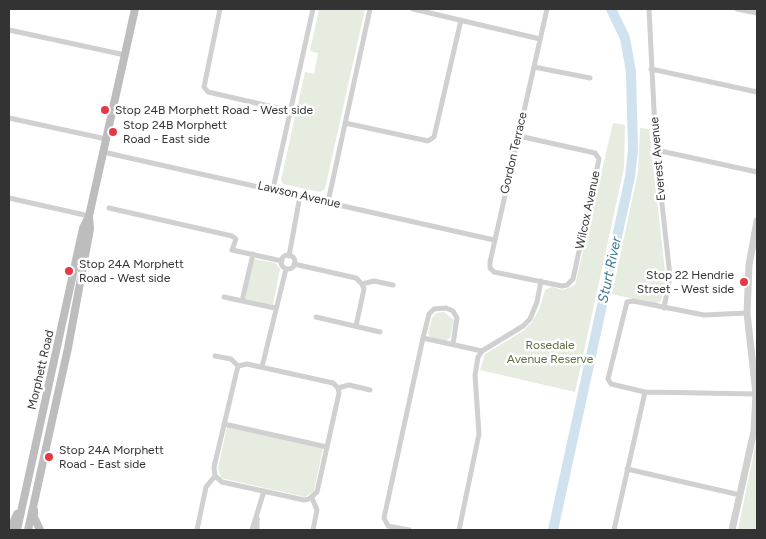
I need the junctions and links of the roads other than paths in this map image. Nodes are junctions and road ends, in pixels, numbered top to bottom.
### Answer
1 (135, 9) edge
2 (220, 9) edge
3 (313, 9) edge
4 (370, 9) edge
5 (413, 9) edge
6 (547, 9) edge
7 (649, 9) edge
8 (737, 9) edge
9 (757, 13) edge
10 (461, 20) junction
11 (9, 30) edge
12 (540, 39) junction
13 (124, 55) junction
14 (534, 67) junction
15 (651, 69) junction
16 (590, 78) dead end
17 (757, 92) edge
18 (291, 111) junction
19 (9, 118) edge
20 (345, 123) junction
21 (519, 136) junction
22 (106, 139) junction
23 (656, 150) junction
24 (103, 152) junction
25 (757, 172) edge
26 (273, 189) junction
27 (300, 196) junction
28 (9, 198) edge
29 (328, 202) junction
30 (109, 208) dead end
31 (89, 216) junction
32 (757, 221) edge
33 (494, 240) junction
34 (253, 254) junction
35 (290, 256) junction
36 (282, 261) junction
37 (294, 264) junction
38 (286, 268) junction
39 (541, 281) junction
40 (362, 284) junction
41 (392, 285) dead end
42 (224, 297) dead end
43 (242, 301) junction
44 (276, 308) junction
45 (664, 308) junction
46 (747, 313) junction
47 (316, 317) dead end
48 (356, 326) junction
49 (380, 332) dead end
50 (424, 338) junction
51 (754, 343) edge
52 (453, 344) junction
53 (482, 351) junction
54 (215, 356) dead end
55 (238, 366) junction
56 (262, 367) junction
57 (338, 388) junction
58 (370, 390) dead end
59 (645, 392) junction
60 (756, 394) junction
61 (224, 424) junction
62 (327, 447) junction
63 (627, 470) junction
64 (215, 476) junction
65 (264, 491) junction
66 (740, 495) junction
67 (35, 496) junction
68 (312, 498) junction
69 (24, 499) junction
70 (257, 518) junction
71 (10, 530) edge
72 (17, 530) edge
73 (28, 530) edge
74 (40, 530) edge
75 (196, 530) edge
76 (252, 530) edge
77 (256, 530) edge
78 (313, 530) edge
79 (409, 530) edge
80 (459, 530) edge
81 (614, 530) edge
82 (732, 530) edge

1 - 13 main road, Morphett Road
2 - 18 street
3 - 18 street
4 - 20 street
5 - 10 street
6 - 12 street, Gordon Terrace
7 - 15 street, Everest Avenue
8 - 9 street
10 - 12 street
10 - 20 street
11 - 13 street
12 - 14 street, Gordon Terrace
13 - 22 main road, Morphett Road
14 - 16 street
14 - 21 street, Gordon Terrace
15 - 17 street
15 - 23 street, Everest Avenue
18 - 26 street
19 - 22 street
20 - 29 street
21 - 33 street, Gordon Terrace
21 - 39 street, Wilcox Avenue
22 - 24 main road, Morphett Road
23 - 25 street
23 - 45 street, Everest Avenue
24 - 26 street, Lawson Avenue
24 - 31 main road, Morphett Road
26 - 27 street, Lawson Avenue
27 - 29 street, Lawson Avenue
27 - 35 street
28 - 31 street
29 - 33 street, Lawson Avenue
30 - 34 street
31 - 67 main road, Morphett Road
31 - 69 main road, Morphett Road
32 - 46 street
33 - 39 street, Gordon Terrace
34 - 36 street
34 - 43 street
35 - 36 street
35 - 37 street
36 - 38 street
37 - 38 street
37 - 40 street
38 - 44 street
39 - 53 street
40 - 41 street
40 - 48 street
42 - 43 street
43 - 44 street
44 - 56 street
45 - 46 street
45 - 59 street
46 - 51 street
47 - 48 street
48 - 49 street
50 - 52 street
50 - 52 street
50 - 79 street
51 - 60 street
52 - 53 street
53 - 80 street
54 - 55 street
55 - 56 street
55 - 61 street
56 - 57 street
57 - 58 street
57 - 62 street
59 - 60 street
59 - 63 street
60 - 66 street
61 - 62 street
61 - 64 street
62 - 68 street
63 - 66 street
63 - 81 street
64 - 65 street
64 - 75 street
65 - 68 street
65 - 70 street
66 - 82 street
67 - 73 main road, Morphett Road
67 - 74 main road
68 - 78 street
69 - 71 main road
69 - 72 main road, Morphett Road
70 - 76 street
70 - 77 street

